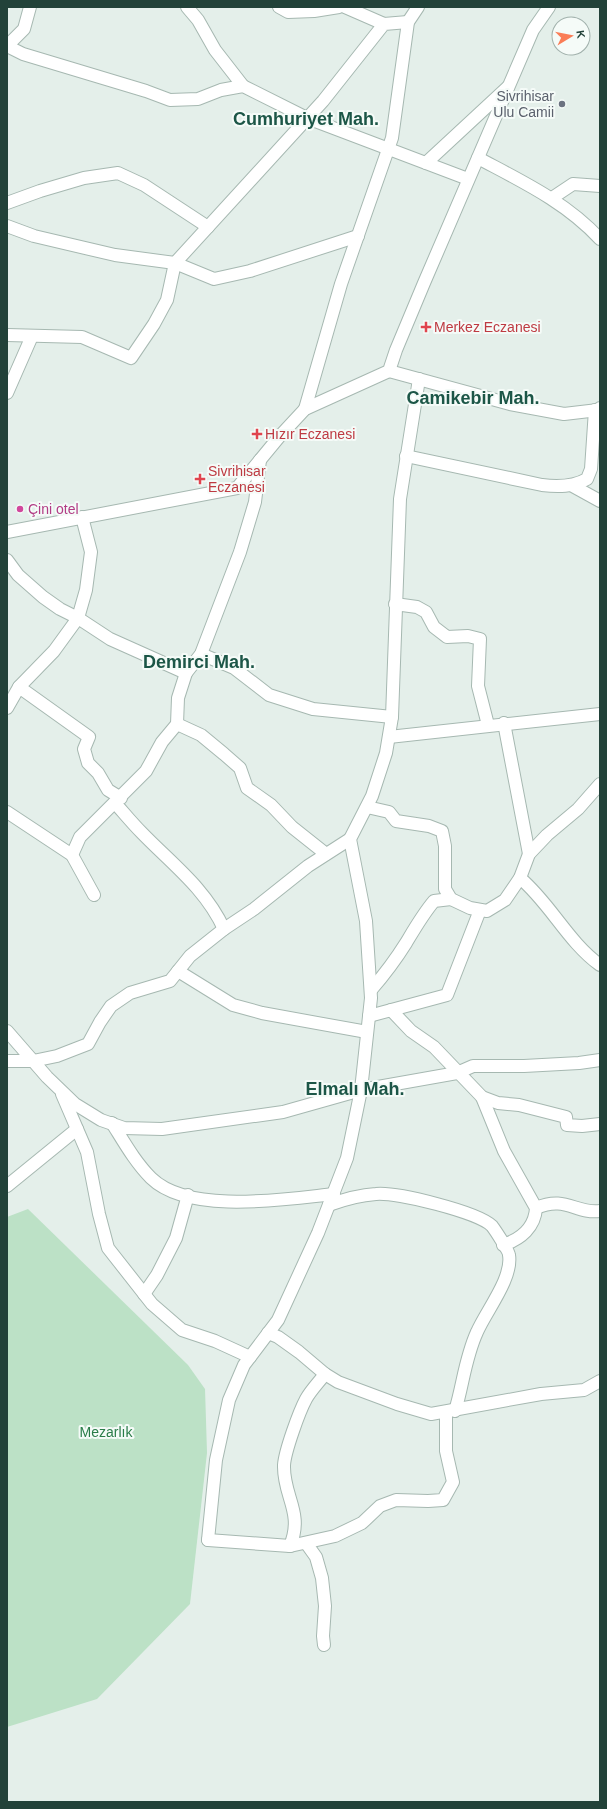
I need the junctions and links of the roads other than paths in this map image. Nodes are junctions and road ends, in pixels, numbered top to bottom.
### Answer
1 (30, 7) edge
2 (188, 7) edge
3 (279, 7) edge
4 (339, 7) edge
5 (345, 7) edge
6 (418, 7) edge
7 (549, 7) edge
8 (408, 22) junction
9 (384, 24) junction
10 (7, 46) edge
11 (242, 86) junction
12 (508, 87) junction
13 (307, 118) junction
14 (389, 148) junction
15 (478, 158) junction
16 (426, 163) junction
17 (468, 179) junction
18 (600, 186) edge
19 (552, 198) junction
20 (7, 203) edge
21 (7, 226) edge
22 (208, 226) junction
23 (358, 236) junction
24 (600, 239) edge
25 (175, 263) junction
26 (7, 335) edge
27 (32, 336) junction
28 (389, 371) junction
29 (419, 379) junction
30 (7, 393) edge
31 (305, 409) junction
32 (597, 409) edge
33 (406, 456) junction
34 (260, 460) junction
35 (572, 485) junction
36 (600, 501) edge
37 (82, 517) junction
38 (7, 532) edge
39 (7, 560) edge
40 (395, 604) junction
41 (78, 618) junction
42 (201, 654) junction
43 (186, 673) junction
44 (19, 687) junction
45 (7, 708) edge
46 (600, 714) edge
47 (392, 717) junction
48 (504, 723) junction
49 (177, 724) junction
50 (488, 725) junction
51 (389, 737) junction
52 (600, 784) edge
53 (118, 800) junction
54 (367, 807) junction
55 (7, 812) edge
56 (350, 839) junction
57 (72, 854) junction
58 (326, 854) junction
59 (529, 854) junction
60 (520, 878) junction
61 (94, 895) dead end
62 (451, 899) junction
63 (480, 910) junction
64 (224, 929) junction
65 (600, 966) edge
66 (178, 971) junction
67 (371, 990) junction
68 (391, 1010) junction
69 (369, 1016) junction
70 (7, 1031) edge
71 (367, 1032) junction
72 (7, 1041) edge
73 (600, 1060) edge
74 (7, 1061) edge
75 (33, 1061) junction
76 (457, 1073) junction
77 (60, 1089) junction
78 (361, 1090) junction
79 (482, 1097) junction
80 (112, 1123) junction
81 (600, 1124) edge
82 (77, 1130) junction
83 (7, 1186) edge
84 (188, 1195) junction
85 (331, 1199) junction
86 (536, 1208) junction
87 (600, 1211) edge
88 (503, 1245) junction
89 (144, 1294) junction
90 (268, 1333) junction
91 (250, 1357) junction
92 (325, 1374) junction
93 (600, 1381) edge
94 (450, 1412) junction
95 (306, 1543) junction
96 (290, 1546) junction
97 (324, 1644) dead end

1 - 10 street
2 - 11 street
3 - 4 street
5 - 9 street
6 - 8 street
7 - 12 street
8 - 9 street
8 - 14 street
9 - 13 street
10 - 11 street
11 - 13 street
12 - 15 street
12 - 16 street
13 - 14 street
13 - 22 street
14 - 16 street
14 - 23 street
15 - 17 street
15 - 19 street
16 - 17 street
17 - 28 street
18 - 19 street
19 - 24 street
20 - 22 street
21 - 25 street
22 - 25 street
23 - 25 street
23 - 31 street
25 - 27 street
26 - 27 street
27 - 30 street
28 - 29 street
28 - 31 street
29 - 32 street
29 - 33 street
31 - 34 street
32 - 35 street
33 - 35 street
33 - 40 street
34 - 37 street
34 - 42 street
35 - 36 street
37 - 38 street
37 - 41 street
39 - 41 street
40 - 47 street
40 - 50 street
41 - 43 street
41 - 44 street
42 - 43 street
42 - 47 street
43 - 49 street
44 - 45 street
44 - 53 street
46 - 48 street
47 - 51 street
48 - 50 street
48 - 59 street
49 - 53 street
49 - 58 street
50 - 51 street
51 - 54 street
52 - 59 street
53 - 57 street
53 - 64 street
54 - 56 street
54 - 62 street
55 - 57 street
56 - 58 street
56 - 67 street
57 - 61 street
58 - 64 street
59 - 60 street
60 - 63 street
60 - 65 street
62 - 63 street
62 - 67 street
63 - 68 street
64 - 66 street
66 - 71 street
66 - 75 street
67 - 69 street
68 - 69 street
68 - 76 street
69 - 71 street
70 - 75 street
71 - 78 street
72 - 75 street
73 - 76 street
74 - 75 street
75 - 77 street
76 - 78 street
76 - 79 street
77 - 80 street
77 - 82 street
78 - 80 street
78 - 85 street
79 - 81 street
79 - 86 street
80 - 84 street
82 - 83 street
82 - 89 street
84 - 85 street
84 - 89 street
85 - 88 street
85 - 90 street
86 - 87 street
86 - 88 street
88 - 94 street
89 - 91 street
90 - 91 street
90 - 92 street
91 - 96 street
92 - 94 street
92 - 96 street
93 - 94 street
94 - 95 street
95 - 96 street
95 - 97 street

